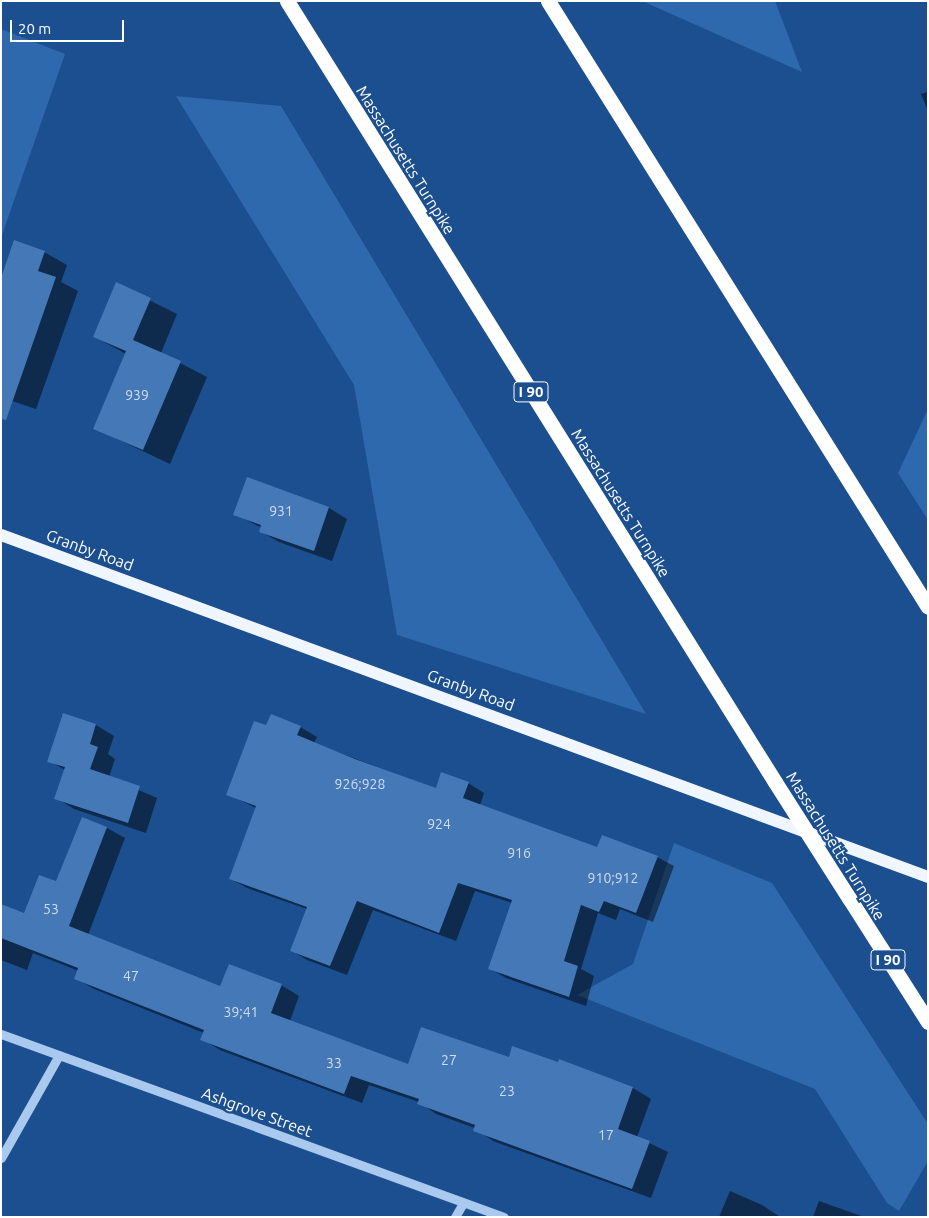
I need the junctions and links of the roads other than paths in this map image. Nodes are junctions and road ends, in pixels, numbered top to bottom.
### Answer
1 (287, 1) edge
2 (548, 1) edge
3 (1, 535) edge
4 (928, 607) edge
5 (928, 878) edge
6 (928, 1022) edge
7 (1, 1034) edge
8 (59, 1055) junction
9 (1, 1158) edge
10 (463, 1203) junction
11 (455, 1217) edge
12 (504, 1217) edge

1 - 6 highway, Massachusetts Turnpike / I 90, bridge
2 - 4 highway
3 - 5 main road, Granby Road
7 - 8 street, Ashgrove Street
8 - 9 street
8 - 10 street, Ashgrove Street
10 - 11 street
10 - 12 street, Ashgrove Street

